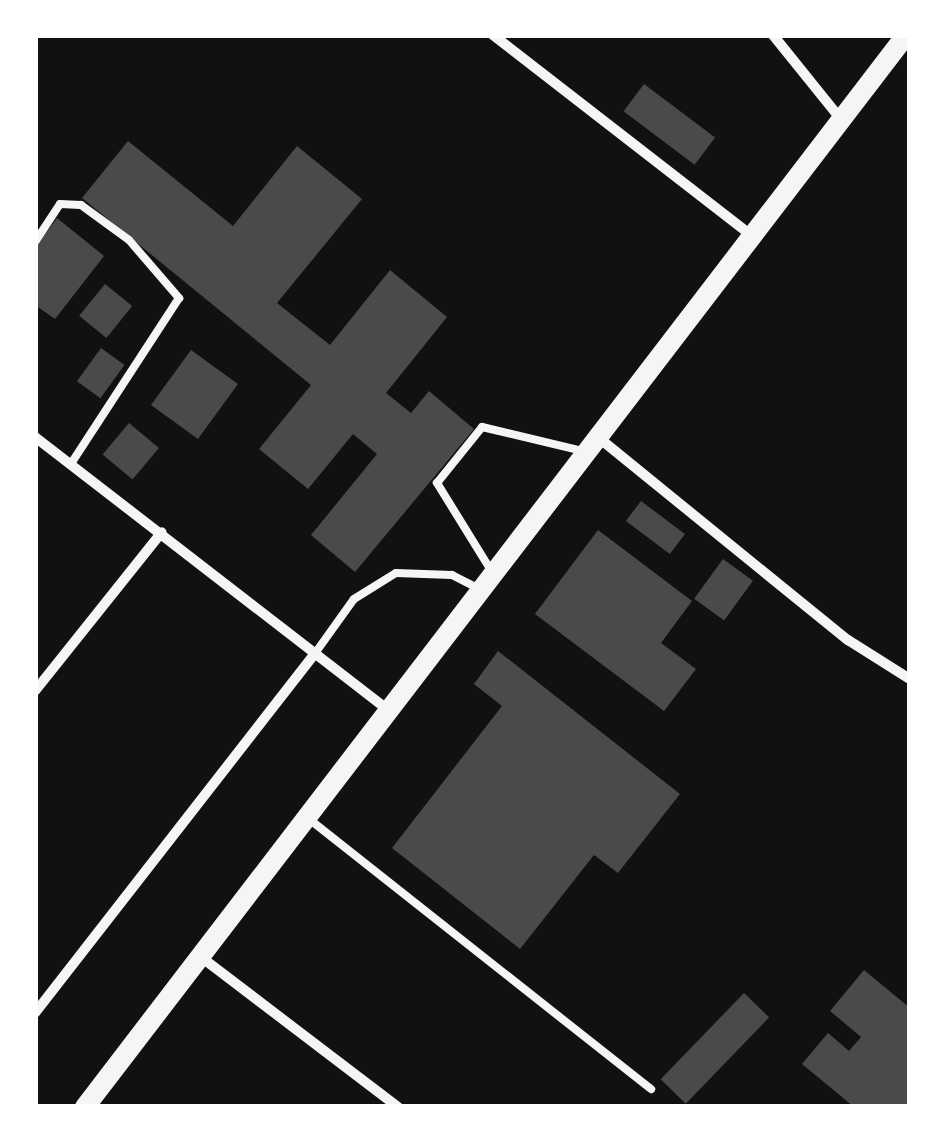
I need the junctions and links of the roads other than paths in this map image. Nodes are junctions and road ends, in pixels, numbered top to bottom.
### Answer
1 (493, 35) edge
2 (773, 35) edge
3 (906, 35) edge
4 (840, 118) junction
5 (752, 236) junction
6 (35, 242) edge
7 (35, 437) edge
8 (594, 445) junction
9 (72, 462) junction
10 (162, 532) junction
11 (489, 584) junction
12 (316, 652) junction
13 (910, 678) edge
14 (35, 691) edge
15 (391, 712) junction
16 (309, 819) junction
17 (202, 957) junction
18 (35, 1012) edge
19 (651, 1089) dead end
20 (85, 1107) edge
21 (398, 1107) edge

1 - 5 street
2 - 4 street
3 - 4 main road
4 - 5 main road
5 - 8 main road
6 - 9 lane
7 - 9 street
8 - 11 main road
8 - 11 lane
8 - 13 street
9 - 10 street
10 - 12 street
10 - 14 street
11 - 12 lane
11 - 15 main road
12 - 15 street
12 - 18 street
15 - 16 main road
16 - 17 main road
16 - 19 lane
17 - 20 main road
17 - 21 street

